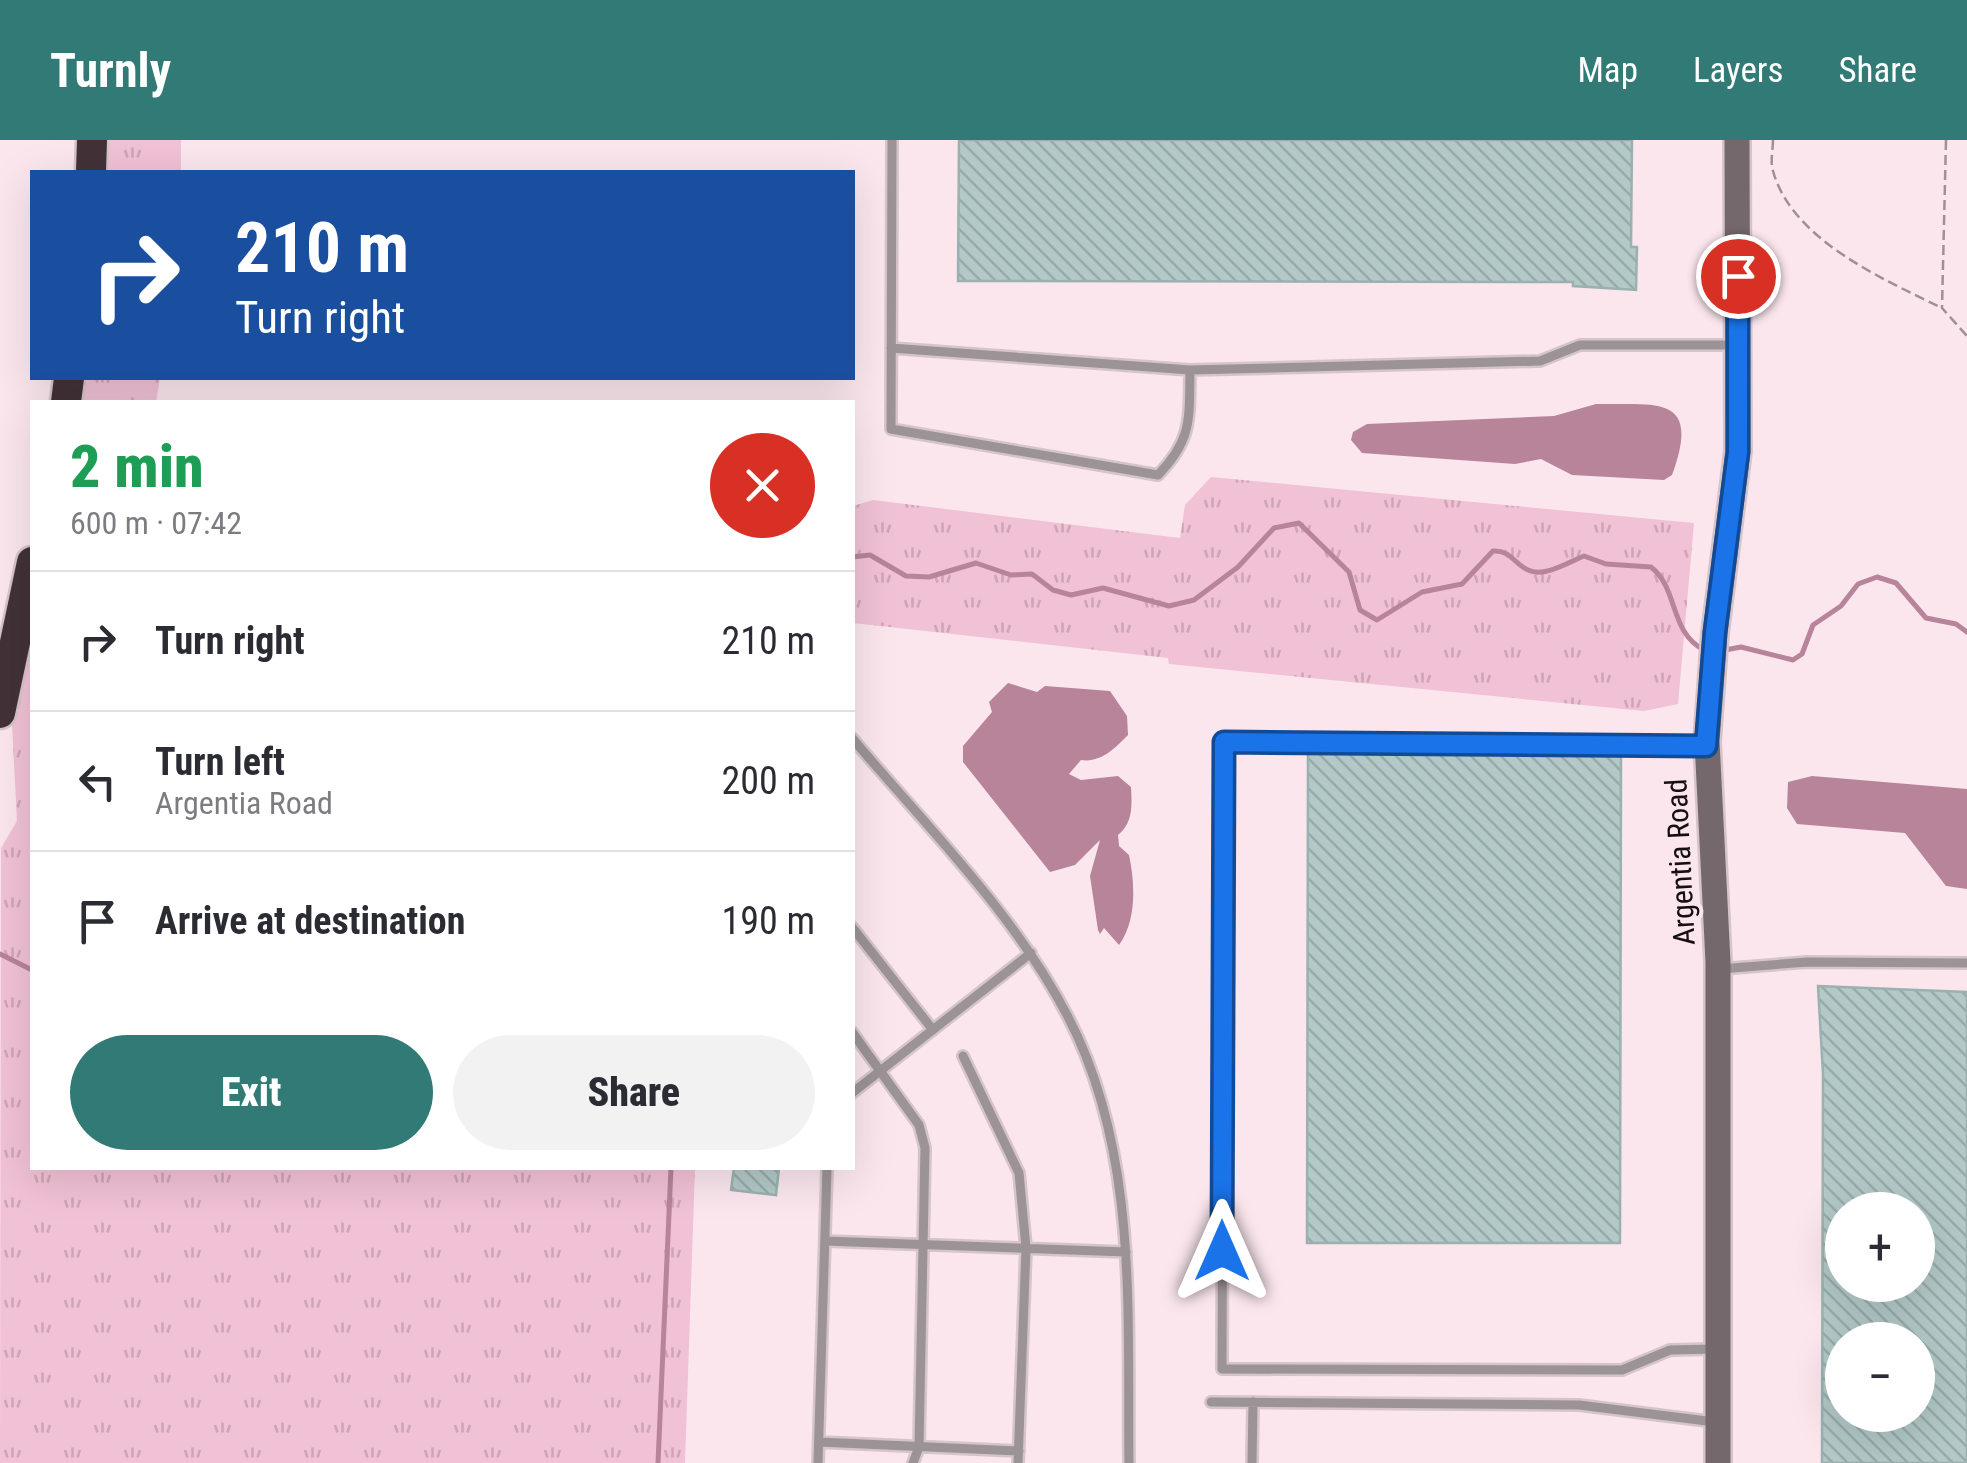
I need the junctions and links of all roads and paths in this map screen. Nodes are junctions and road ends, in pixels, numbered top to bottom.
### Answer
1 (92, 140) edge
2 (892, 140) edge
3 (1737, 140) edge
4 (1773, 140) edge
5 (1946, 140) edge
6 (91, 170) edge
7 (1942, 308) junction
8 (1967, 336) edge
9 (1738, 344) junction
10 (891, 348) junction
11 (1190, 370) junction
12 (30, 572) edge
13 (0, 714) edge
14 (855, 742) edge
15 (1706, 746) junction
16 (855, 931) edge
17 (1031, 954) junction
18 (1967, 963) edge
19 (1718, 969) junction
20 (933, 1030) junction
21 (855, 1036) edge
22 (963, 1056) dead end
23 (882, 1069) junction
24 (855, 1091) edge
25 (827, 1170) edge
26 (825, 1241) junction
27 (923, 1244) junction
28 (1026, 1248) junction
29 (1126, 1252) junction
30 (1718, 1350) junction
31 (1211, 1402) dead end
32 (1253, 1402) junction
33 (1718, 1422) junction
34 (819, 1442) junction
35 (919, 1447) junction
36 (1019, 1451) junction
37 (818, 1463) edge
38 (913, 1463) edge
39 (1018, 1463) edge
40 (1129, 1463) edge
41 (1252, 1463) edge
42 (1718, 1463) edge

1 - 6 highway
2 - 10 lane
3 - 9 street, Argentia Road
4 - 7 path
5 - 7 path
7 - 8 path
9 - 11 lane
9 - 15 street, Argentia Road
10 - 11 lane
10 - 11 lane
12 - 13 highway
14 - 17 lane
15 - 19 street, Argentia Road
15 - 30 lane
16 - 20 lane
17 - 20 lane
17 - 29 lane
18 - 19 lane
19 - 30 street, Argentia Road
20 - 23 lane
21 - 23 lane
22 - 28 lane
23 - 24 lane
23 - 27 lane
25 - 26 lane
26 - 27 lane
26 - 34 lane
27 - 28 lane
27 - 35 lane
28 - 29 lane
28 - 36 lane
29 - 40 lane
30 - 33 street, Argentia Road
31 - 32 lane
32 - 33 lane
32 - 41 lane
33 - 42 street, Argentia Road
34 - 35 lane
34 - 37 lane
35 - 36 lane
35 - 38 lane
36 - 39 lane

